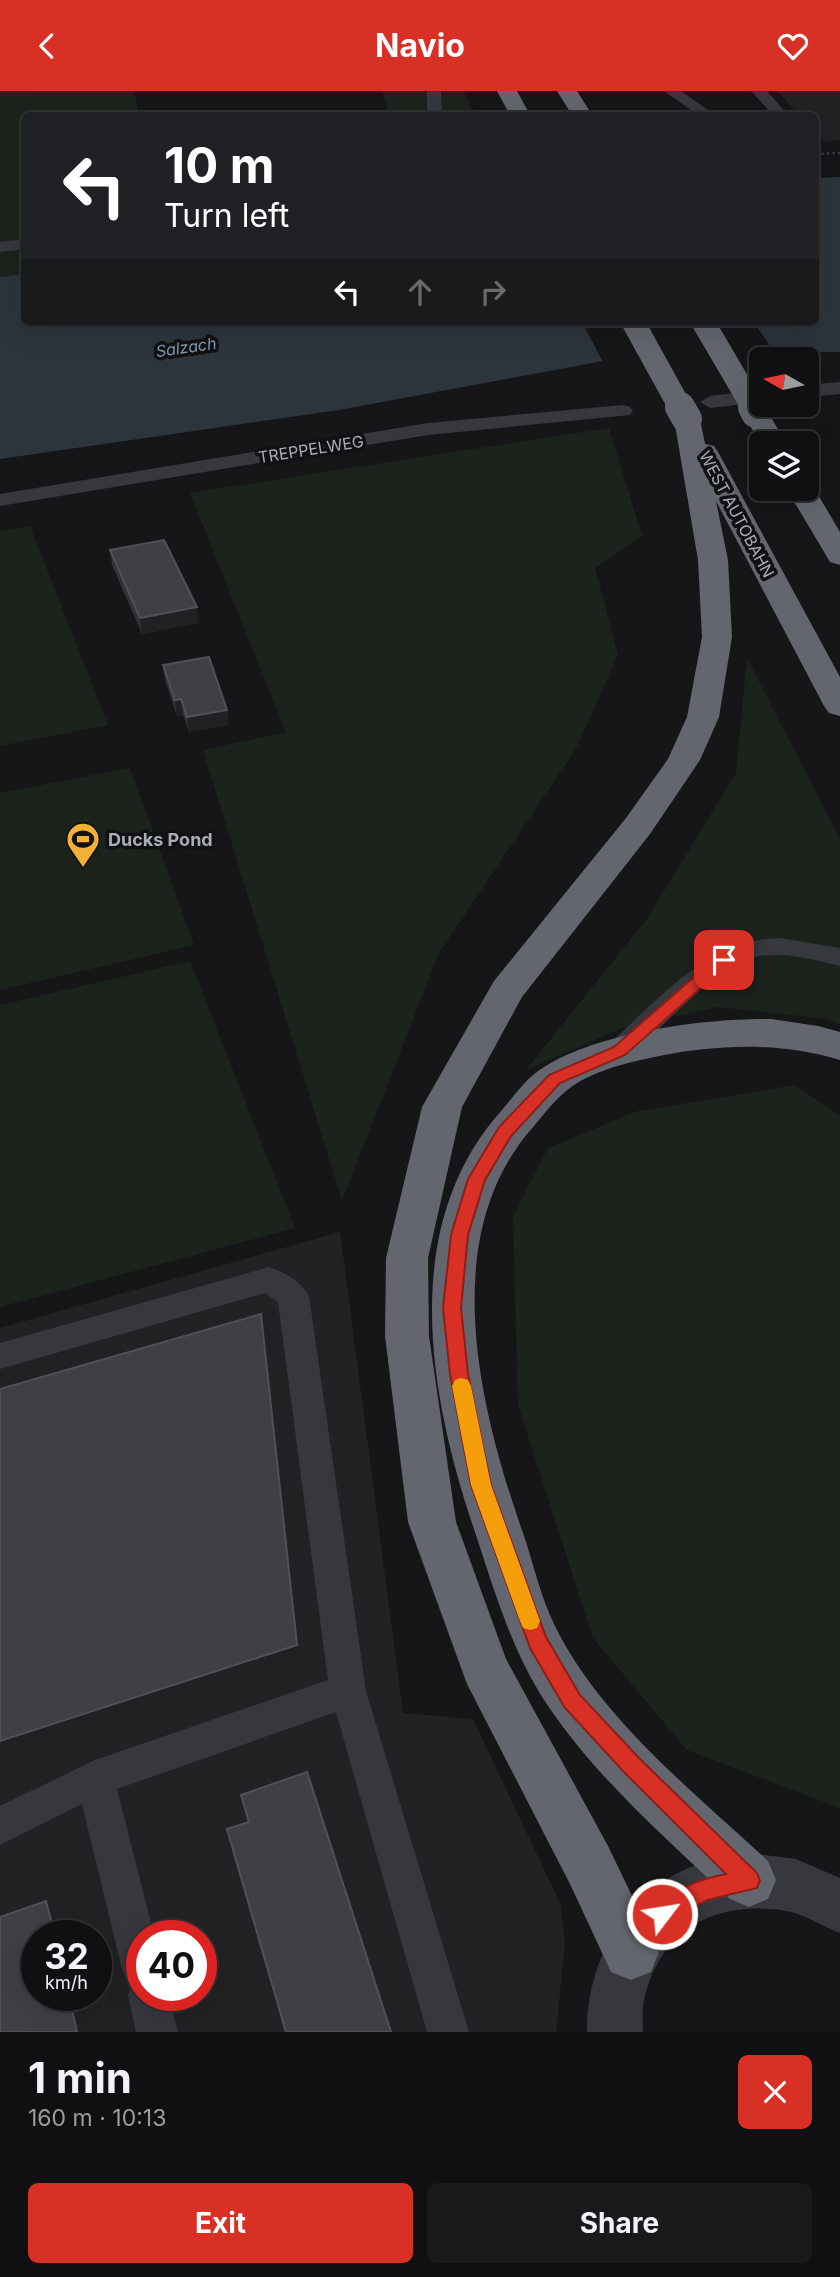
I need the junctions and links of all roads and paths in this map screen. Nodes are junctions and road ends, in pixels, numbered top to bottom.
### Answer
1 (433, 91) edge
2 (507, 91) edge
3 (567, 91) edge
4 (671, 91) edge
5 (758, 91) edge
6 (435, 112) edge
7 (518, 112) edge
8 (580, 112) edge
9 (702, 112) edge
10 (778, 112) edge
11 (840, 153) edge
12 (819, 154) edge
13 (21, 244) edge
14 (0, 247) edge
15 (636, 326) edge
16 (706, 326) edge
17 (840, 388) edge
18 (749, 390) edge
19 (819, 390) edge
20 (749, 406) edge
21 (623, 411) dead end
22 (698, 411) junction
23 (0, 500) edge
24 (808, 501) edge
25 (840, 556) edge
26 (840, 706) edge
27 (840, 957) edge
28 (840, 1046) edge
29 (619, 1051) junction
30 (0, 1356) edge
31 (348, 1691) junction
32 (95, 1778) junction
33 (0, 1826) edge
34 (749, 1881) junction
35 (840, 1906) edge
36 (130, 1920) edge
37 (631, 1952) junction
38 (152, 2011) edge
39 (157, 2032) edge
40 (447, 2032) edge
41 (615, 2032) edge

1 - 6 lane
2 - 7 highway
3 - 8 highway
4 - 9 lane
5 - 10 lane
11 - 12 path
13 - 14 lane
15 - 22 highway, WEST AUTOBAHN, bridge
16 - 18 highway, bridge
17 - 19 lane
20 - 22 lane
21 - 23 lane, TREPPELWEG
22 - 26 highway, WEST AUTOBAHN
22 - 37 highway
24 - 25 highway
27 - 29 lane
28 - 29 highway
29 - 34 highway
30 - 31 lane
31 - 32 lane
31 - 40 lane
32 - 33 lane
32 - 36 lane
34 - 35 street
34 - 37 street
37 - 41 street
38 - 39 lane

